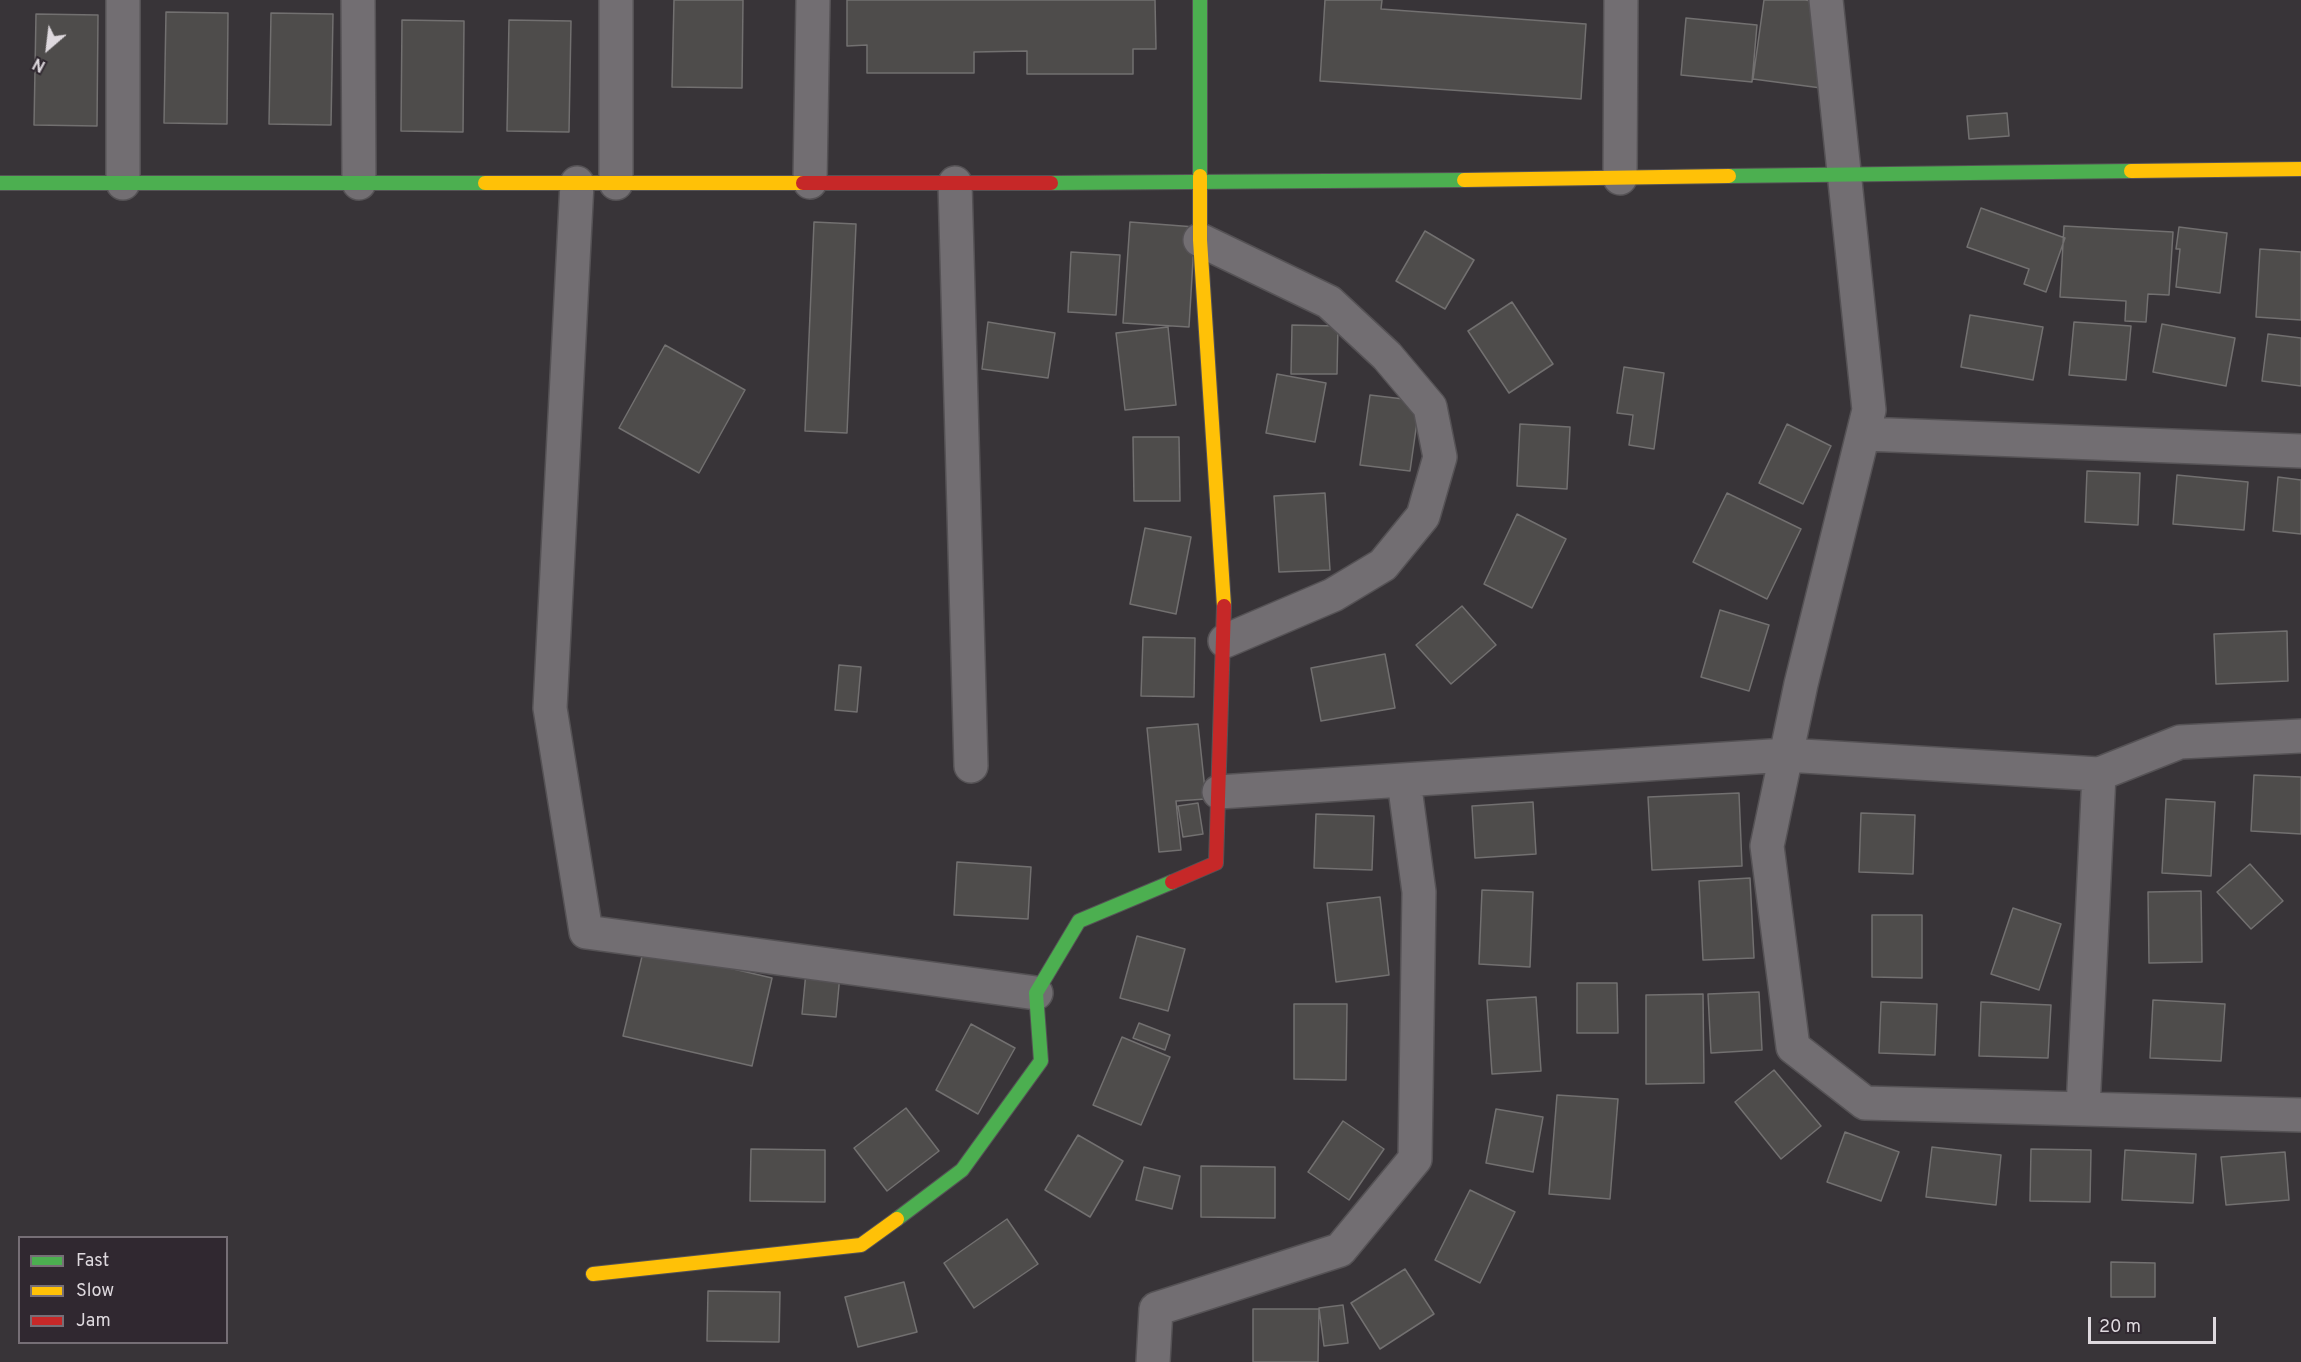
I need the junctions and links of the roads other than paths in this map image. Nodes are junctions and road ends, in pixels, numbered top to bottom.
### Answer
1 (123, 0) edge
2 (358, 0) edge
3 (616, 0) edge
4 (813, 0) edge
5 (1200, 0) edge
6 (1621, 0) edge
7 (1826, 0) edge
8 (2301, 169) edge
9 (1844, 175) junction
10 (1620, 177) junction
11 (810, 182) junction
12 (0, 183) edge
13 (123, 183) junction
14 (359, 183) junction
15 (577, 183) junction
16 (616, 183) junction
17 (955, 183) junction
18 (1201, 183) junction
19 (1200, 240) junction
20 (1864, 434) junction
21 (2301, 451) edge
22 (1225, 641) junction
23 (2301, 736) edge
24 (1786, 756) junction
25 (971, 766) dead end
26 (2099, 774) junction
27 (1404, 781) junction
28 (1219, 792) junction
29 (1036, 993) junction
30 (2083, 1109) junction
31 (2301, 1115) edge
32 (593, 1274) dead end
33 (1153, 1362) edge

1 - 13 street
2 - 14 street
3 - 16 street
4 - 11 street
5 - 18 main road
6 - 10 street
7 - 9 street
8 - 9 main road
9 - 10 main road
9 - 20 street
10 - 18 main road
11 - 16 main road
11 - 17 main road
12 - 13 main road
13 - 14 main road
14 - 15 main road
15 - 16 main road
15 - 29 street
17 - 18 main road
17 - 25 street
18 - 19 main road
19 - 22 main road
19 - 22 street
20 - 21 street
20 - 24 street
22 - 28 main road
23 - 26 street
24 - 26 street
24 - 27 street
24 - 30 street
26 - 30 street
27 - 28 street
27 - 33 street
28 - 29 main road
29 - 32 main road
30 - 31 street

